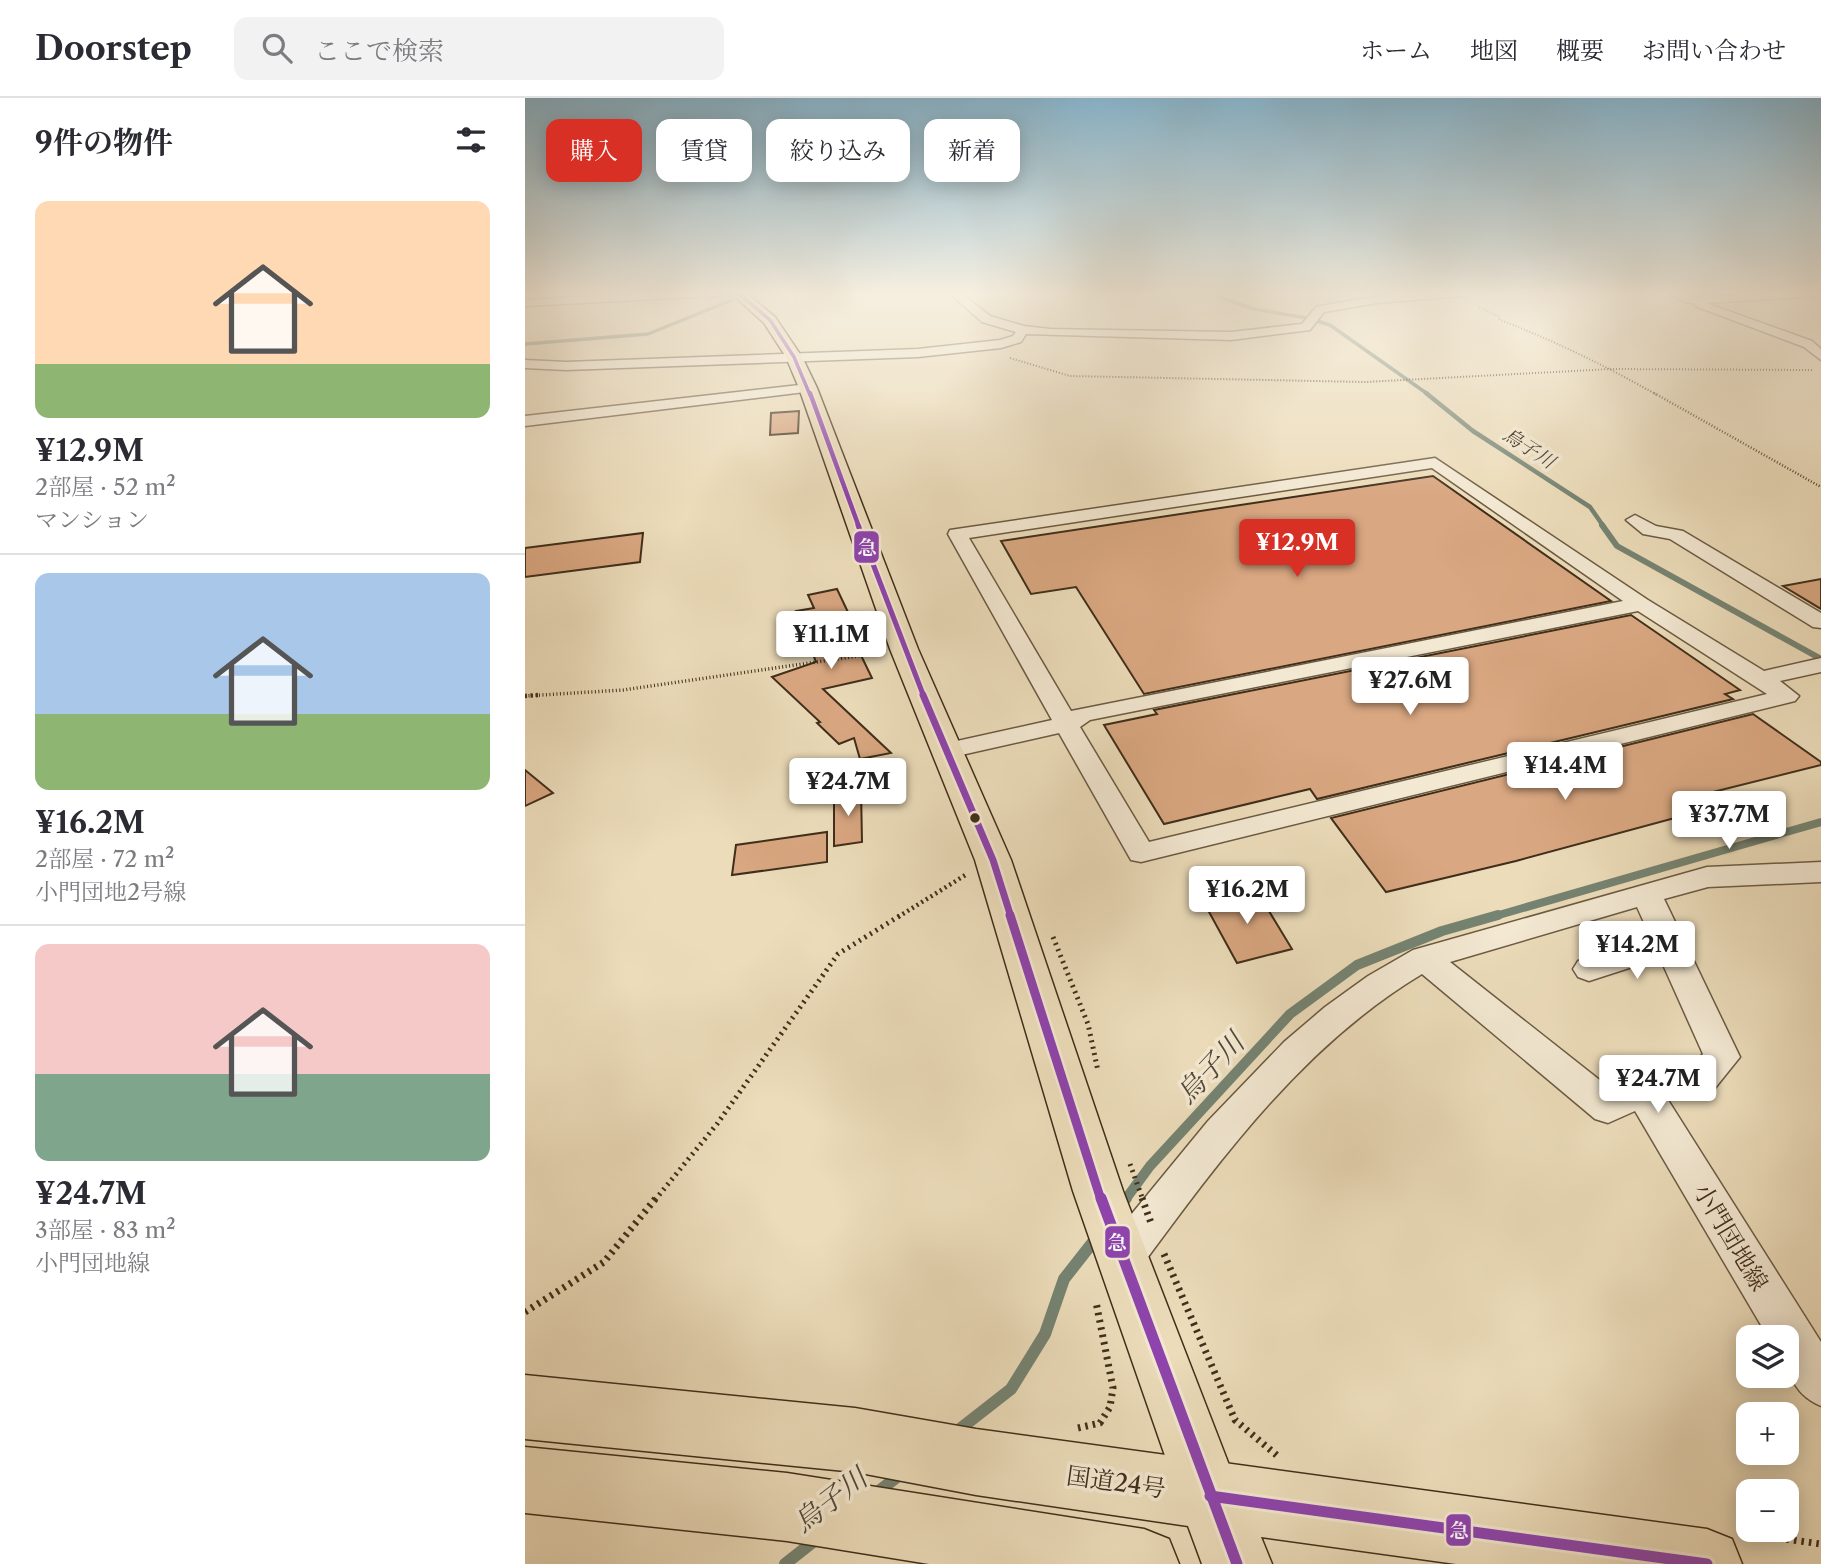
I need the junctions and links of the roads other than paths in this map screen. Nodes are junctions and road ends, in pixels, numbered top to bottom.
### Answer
1 (725, 360) edge
2 (795, 360) edge
3 (525, 364) edge
4 (808, 388) junction
5 (525, 421) edge
6 (1635, 520) dead end
7 (1641, 604) junction
8 (1821, 622) edge
9 (1814, 667) edge
10 (1761, 679) junction
11 (1068, 724) junction
12 (948, 750) junction
13 (1821, 872) edge
14 (1647, 893) junction
15 (1670, 943) junction
16 (1424, 958) junction
17 (1589, 969) dead end
18 (1642, 1090) junction
19 (1137, 1251) junction
20 (1821, 1383) edge
21 (525, 1407) edge
22 (525, 1480) edge
23 (1210, 1496) junction
24 (1143, 1564) edge
25 (1237, 1564) edge
26 (1707, 1564) edge

1 - 3 street
2 - 4 main road
4 - 5 street
4 - 12 main road
6 - 8 street
7 - 10 street
7 - 11 street
7 - 11 street
9 - 10 street
10 - 11 street
11 - 12 street
12 - 19 main road
13 - 14 street
14 - 15 street
14 - 16 street
15 - 17 street
15 - 18 street
16 - 18 street
16 - 19 street
18 - 20 street, 小門団地線
19 - 23 main road
21 - 23 highway, 国道24号
22 - 24 highway
23 - 25 highway
23 - 26 highway, 国道24号

